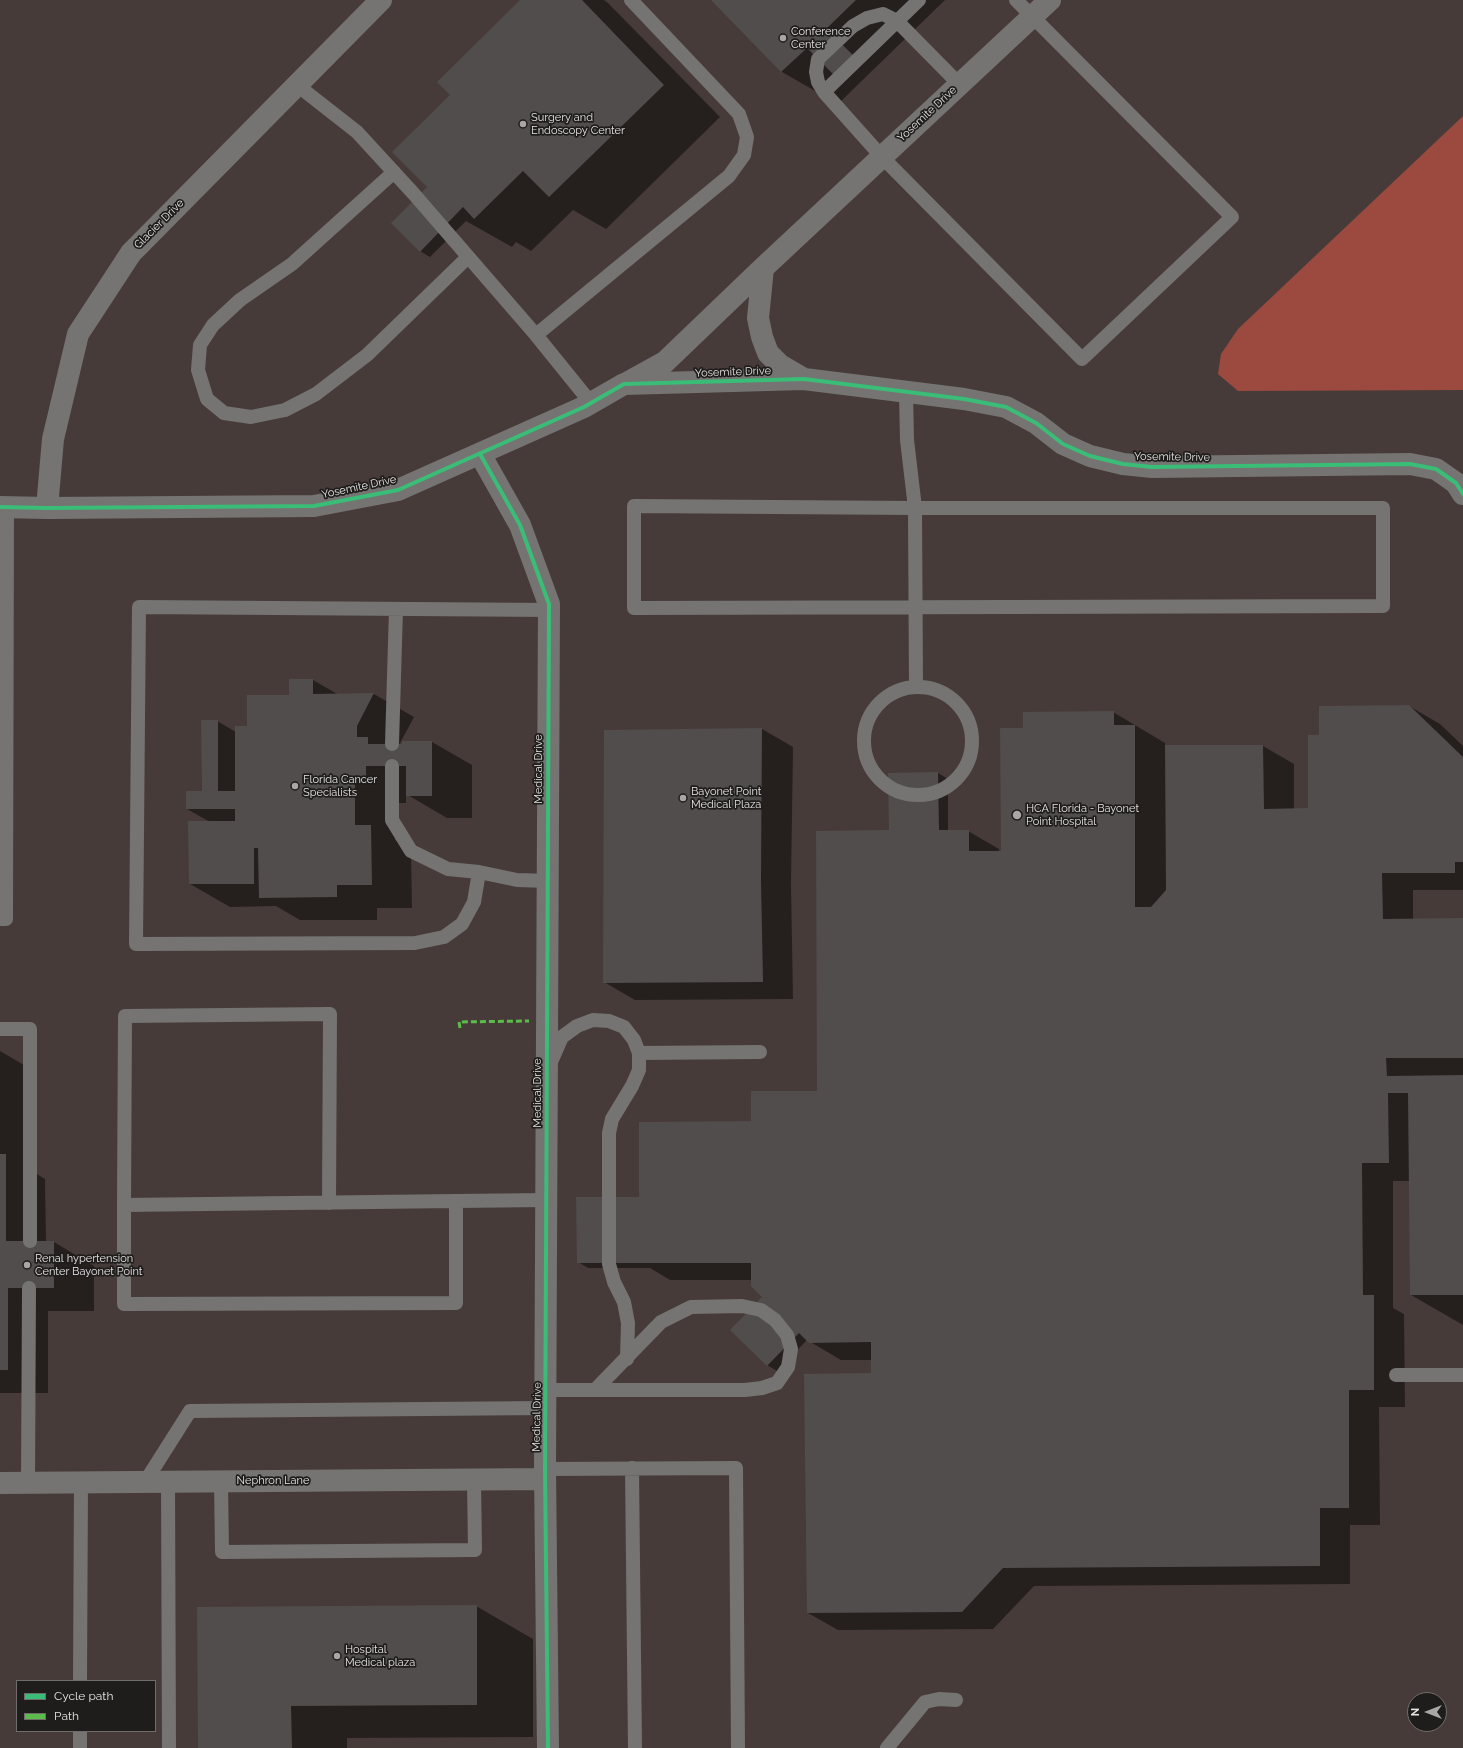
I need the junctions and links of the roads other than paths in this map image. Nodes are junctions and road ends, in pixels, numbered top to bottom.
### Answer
1 (380, 0) edge
2 (631, 0) edge
3 (919, 0) edge
4 (1016, 0) edge
5 (1050, 0) edge
6 (1032, 17) junction
7 (897, 21) junction
8 (297, 85) junction
9 (960, 85) junction
10 (824, 92) junction
11 (882, 157) junction
12 (394, 172) junction
13 (468, 257) junction
14 (763, 268) junction
15 (536, 335) junction
16 (804, 379) junction
17 (624, 384) junction
18 (906, 392) junction
19 (592, 403) junction
20 (480, 454) junction
21 (1463, 494) edge
22 (4, 507) edge
23 (47, 508) junction
24 (915, 508) junction
25 (915, 607) junction
26 (396, 609) junction
27 (549, 610) junction
28 (3, 654) edge
29 (916, 687) junction
30 (392, 744) dead end
31 (392, 766) dead end
32 (479, 872) junction
33 (548, 881) junction
34 (0, 919) edge
35 (0, 1029) edge
36 (760, 1052) dead end
37 (639, 1053) junction
38 (547, 1075) junction
39 (547, 1200) junction
40 (456, 1201) junction
41 (329, 1203) junction
42 (124, 1205) junction
43 (30, 1241) dead end
44 (30, 1288) dead end
45 (627, 1359) junction
46 (1396, 1375) dead end
47 (1463, 1375) edge
48 (595, 1390) junction
49 (546, 1399) junction
50 (632, 1468) junction
51 (545, 1474) junction
52 (474, 1480) junction
53 (168, 1481) junction
54 (221, 1481) junction
55 (28, 1482) junction
56 (81, 1482) junction
57 (145, 1482) junction
58 (0, 1483) edge
59 (80, 1680) edge
60 (956, 1700) dead end
61 (80, 1732) edge
62 (80, 1748) edge
63 (169, 1748) edge
64 (548, 1748) edge
65 (635, 1748) edge
66 (738, 1748) edge
67 (887, 1748) edge

1 - 8 street, Glacier Drive
2 - 15 lane
3 - 7 lane
4 - 6 lane
5 - 6 street, Yosemite Drive
6 - 9 street, Yosemite Drive
6 - 11 lane
7 - 9 lane
7 - 10 lane
7 - 10 lane
8 - 12 lane
8 - 23 street, Glacier Drive
9 - 11 street, Yosemite Drive
10 - 11 lane
11 - 14 street, Yosemite Drive
12 - 13 lane
12 - 13 lane
13 - 15 lane
14 - 16 street
14 - 17 street, Yosemite Drive
15 - 19 lane
16 - 17 street, Yosemite Drive
16 - 18 street, Yosemite Drive
17 - 19 street, Yosemite Drive
18 - 21 street, Yosemite Drive
18 - 24 lane
19 - 20 street, Yosemite Drive
20 - 23 street, Yosemite Drive
20 - 27 street, Medical Drive
22 - 23 street, Yosemite Drive
22 - 28 lane
24 - 25 lane
24 - 25 lane
24 - 25 lane
25 - 29 lane
26 - 27 lane
26 - 30 lane
26 - 32 lane
27 - 33 street, Medical Drive
28 - 34 lane
29 - 29 lane
31 - 32 lane
32 - 33 lane
33 - 38 street, Medical Drive
35 - 43 lane
36 - 37 lane
37 - 38 lane
37 - 45 lane
38 - 39 street, Medical Drive
39 - 40 lane
39 - 49 street, Medical Drive
40 - 41 lane
40 - 42 lane
41 - 42 lane
41 - 42 lane
44 - 55 lane
45 - 48 lane
45 - 48 lane
46 - 47 lane
48 - 49 lane
49 - 51 street, Medical Drive
49 - 57 lane
50 - 51 lane
50 - 65 lane
50 - 66 lane
51 - 52 street, Nephron Lane
51 - 64 street, Medical Drive
52 - 54 street, Nephron Lane
52 - 54 lane
53 - 54 street, Nephron Lane
53 - 57 street, Nephron Lane
53 - 63 lane
55 - 56 street, Nephron Lane
55 - 58 street, Nephron Lane
56 - 57 street, Nephron Lane
56 - 59 lane
60 - 67 lane
61 - 62 lane

